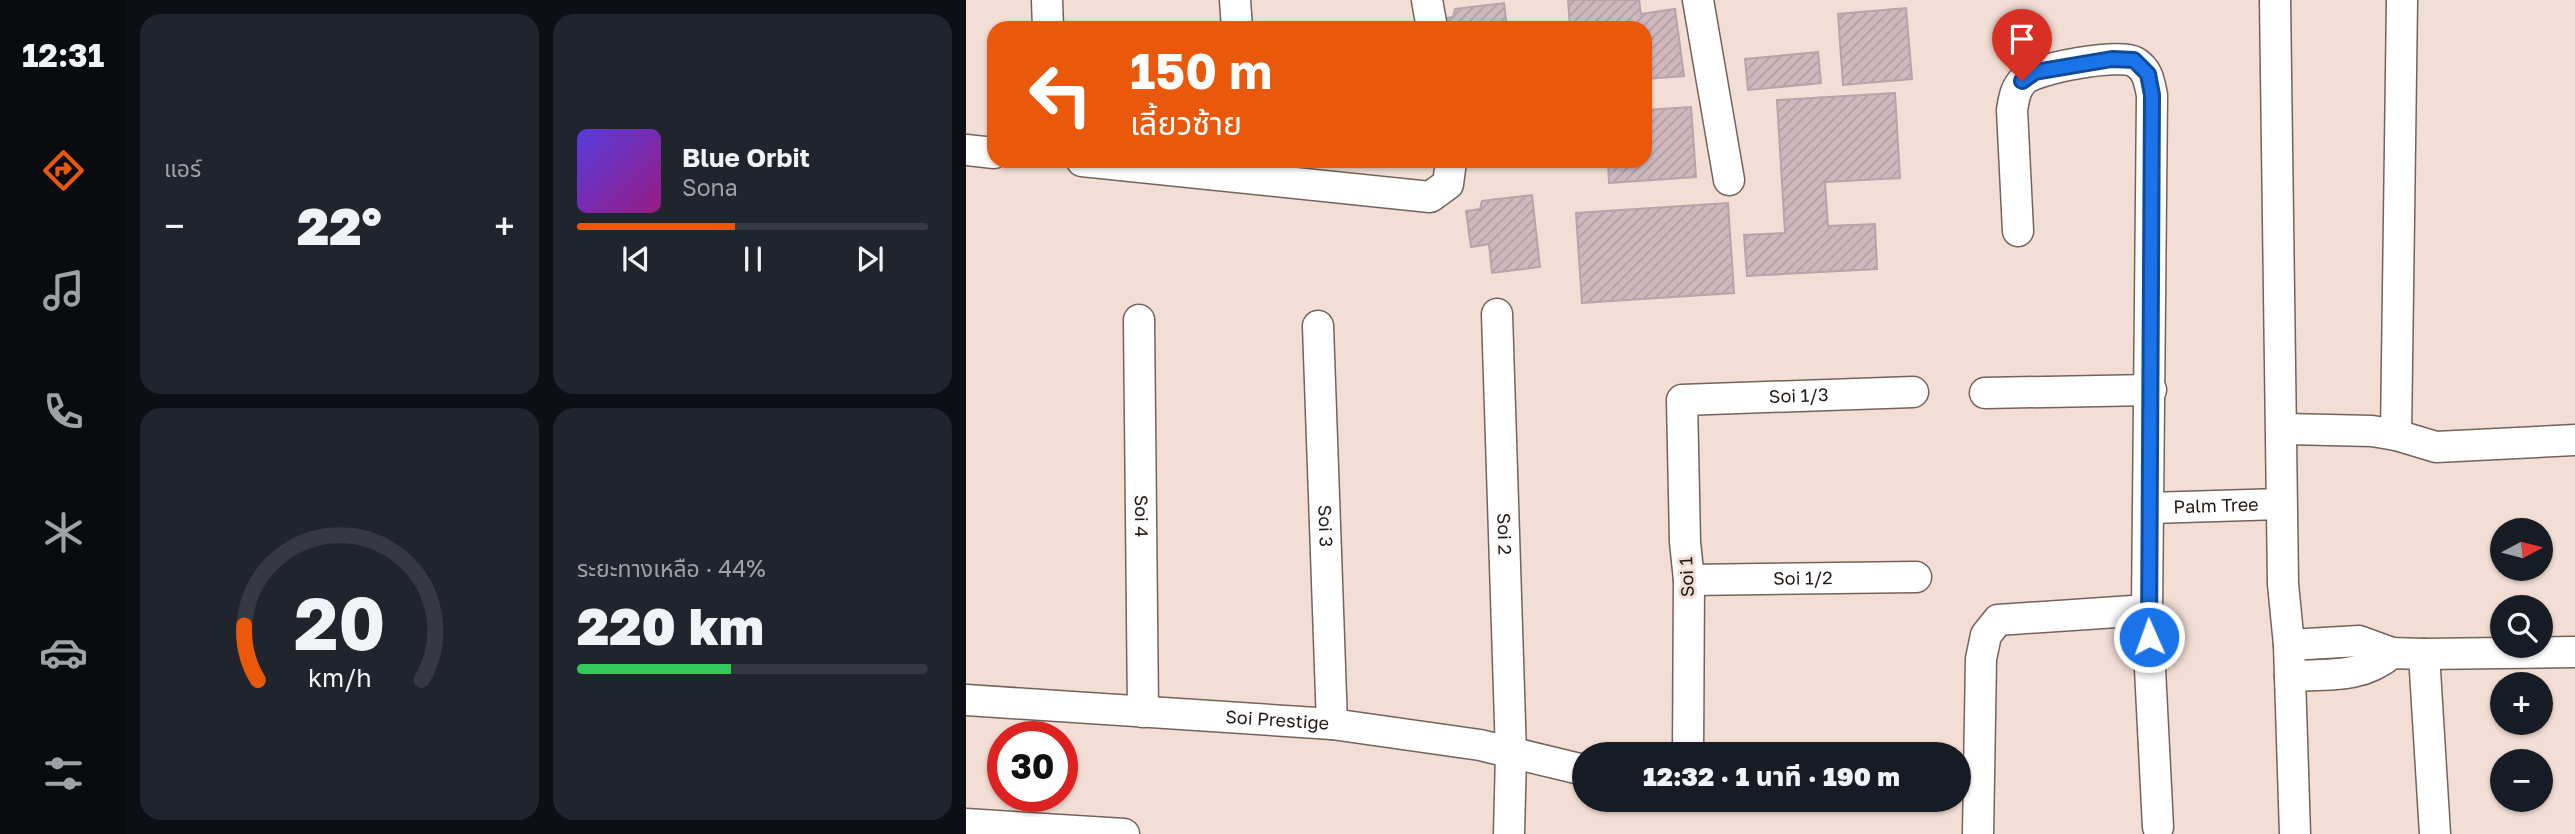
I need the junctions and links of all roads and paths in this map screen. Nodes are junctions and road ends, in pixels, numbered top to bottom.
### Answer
1 (1047, 0) edge
2 (1235, 0) edge
3 (1427, 0) edge
4 (1698, 0) edge
5 (2275, 0) edge
6 (2402, 0) edge
7 (1048, 21) edge
8 (1236, 21) edge
9 (1431, 21) edge
10 (966, 150) edge
11 (987, 152) edge
12 (1197, 168) edge
13 (1450, 168) edge
14 (1230, 170) edge
15 (1729, 180) dead end
16 (2018, 231) dead end
17 (1497, 314) dead end
18 (1139, 320) dead end
19 (1318, 326) dead end
20 (2151, 390) junction
21 (1913, 392) dead end
22 (1985, 393) dead end
23 (1682, 400) joint
24 (2283, 429) junction
25 (2396, 435) junction
26 (2575, 440) edge
27 (2281, 504) junction
28 (2150, 508) junction
29 (1916, 577) dead end
30 (1689, 580) junction
31 (2147, 610) junction
32 (2288, 645) junction
33 (2575, 652) edge
34 (2392, 653) junction
35 (2424, 654) junction
36 (2290, 676) junction
37 (966, 700) edge
38 (1143, 712) junction
39 (1332, 724) junction
40 (1688, 742) edge
41 (1511, 754) junction
42 (1572, 767) edge
43 (966, 824) edge
44 (2158, 827) dead end
45 (1124, 834) edge
46 (1509, 834) edge
47 (1978, 834) edge
48 (2295, 834) edge
49 (2435, 834) edge

1 - 7 street
2 - 8 street
3 - 9 street
4 - 15 street
5 - 24 street
6 - 25 street
10 - 11 street
12 - 14 street
13 - 14 street
16 - 20 street
17 - 41 street, Soi 2
18 - 38 street, Soi 4
19 - 39 street, Soi 3
20 - 22 street
20 - 28 street
21 - 23 street, Soi 1/3
23 - 30 street, Soi 1
24 - 25 street
24 - 27 street
25 - 26 street
27 - 28 street, Palm Tree
27 - 32 street
28 - 31 street
29 - 30 street, Soi 1/2
30 - 40 street, Soi 1
31 - 44 street
31 - 47 street
32 - 34 street
32 - 36 street
33 - 35 street
34 - 35 street
34 - 36 street
35 - 49 street
36 - 48 street
37 - 38 street, Soi Prestige
38 - 39 street, Soi Prestige
39 - 41 street, Soi Prestige
41 - 42 street, Soi Prestige
41 - 46 street, Soi 2
43 - 45 street

